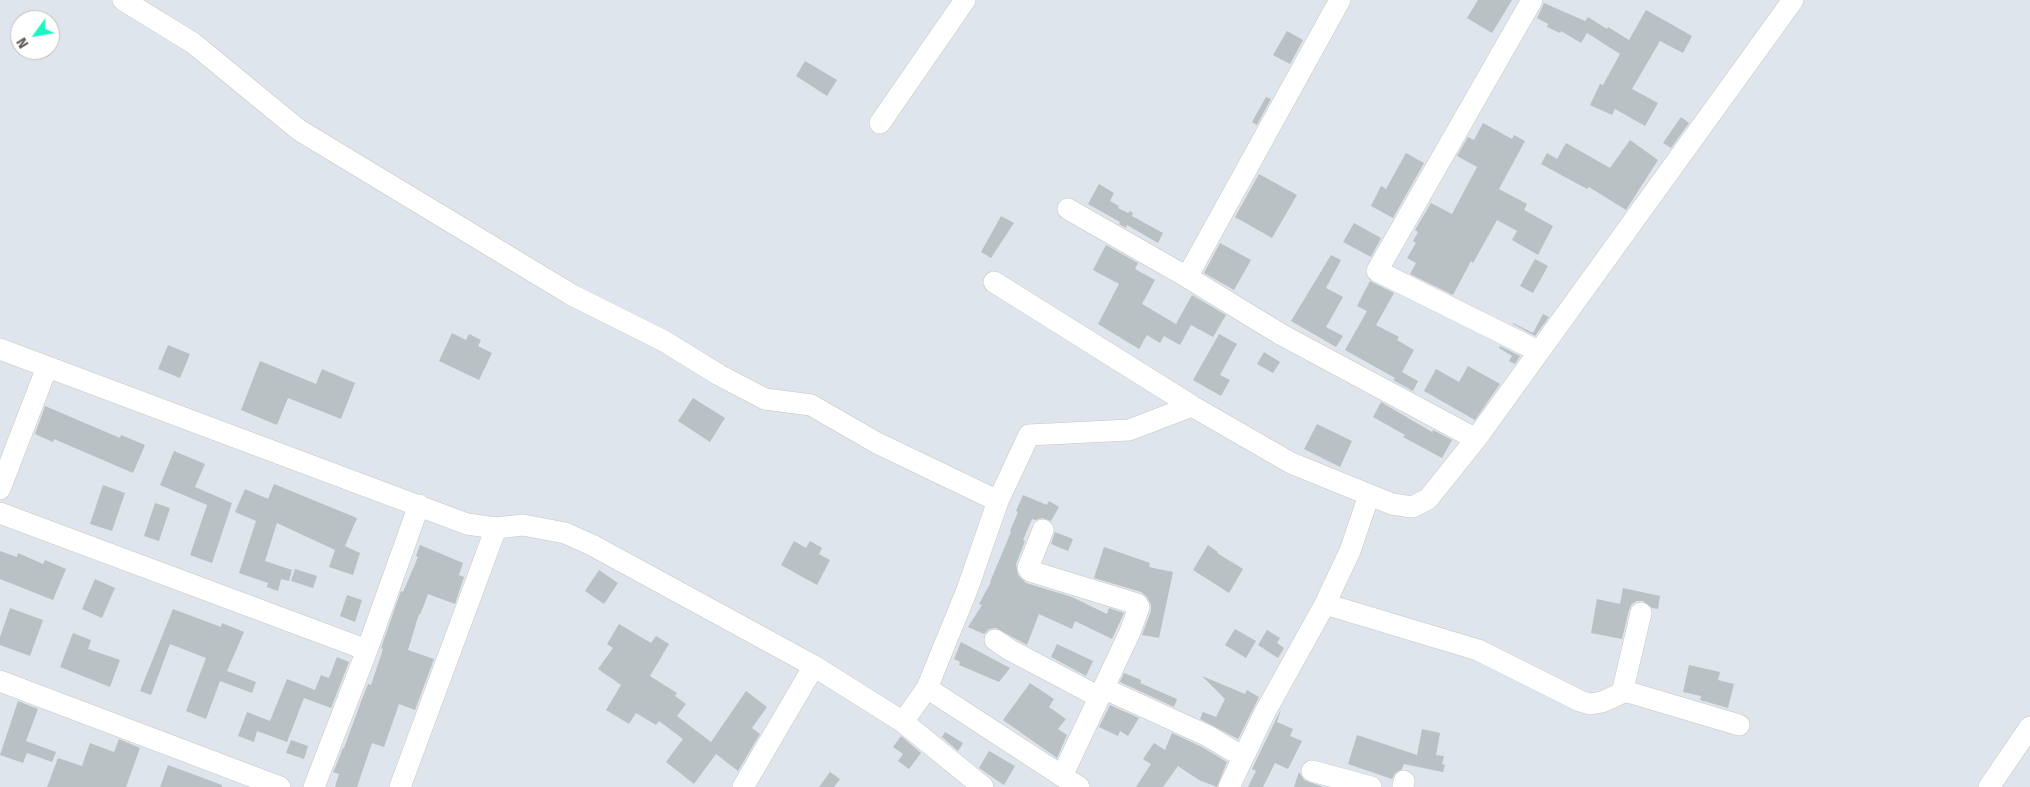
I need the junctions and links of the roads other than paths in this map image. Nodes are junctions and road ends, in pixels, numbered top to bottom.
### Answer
1 (123, 0) edge
2 (964, 0) edge
3 (1340, 0) edge
4 (1532, 0) edge
5 (1793, 0) edge
6 (880, 122) dead end
7 (1068, 209) dead end
8 (1187, 277) junction
9 (994, 282) dead end
10 (0, 349) edge
11 (1538, 351) junction
12 (47, 366) junction
13 (1192, 406) junction
14 (1476, 439) junction
15 (0, 489) edge
16 (1369, 495) junction
17 (998, 501) junction
18 (419, 505) junction
19 (0, 513) edge
20 (496, 528) junction
21 (1043, 530) dead end
22 (1326, 604) junction
23 (1641, 613) dead end
24 (995, 640) dead end
25 (367, 650) junction
26 (814, 666) junction
27 (0, 681) edge
28 (927, 688) junction
29 (1101, 693) junction
30 (1622, 693) junction
31 (903, 722) junction
32 (1739, 725) dead end
33 (2030, 727) edge
34 (1243, 757) junction
35 (1312, 770) dead end
36 (1062, 774) junction
37 (280, 787) edge
38 (314, 787) edge
39 (400, 787) edge
40 (744, 787) edge
41 (983, 787) edge
42 (1080, 787) edge
43 (1229, 787) edge
44 (1371, 787) edge
45 (1989, 787) edge

1 - 17 street
2 - 6 street
3 - 8 street
4 - 11 street
5 - 11 street
7 - 8 street
8 - 14 street
9 - 13 street
10 - 12 street
11 - 14 street
12 - 15 street
12 - 18 street
13 - 16 street
13 - 17 street
14 - 16 street
16 - 22 street
17 - 28 street
18 - 20 street
18 - 25 street
19 - 25 street
20 - 26 street
20 - 39 street
21 - 29 street
22 - 30 street
22 - 34 street
23 - 30 street
24 - 29 street
25 - 38 street
26 - 31 street
26 - 40 street
27 - 37 street
28 - 31 street
28 - 36 street
29 - 34 street
29 - 36 street
30 - 32 street
31 - 41 street
33 - 45 street
34 - 43 street
35 - 44 street
36 - 42 street

